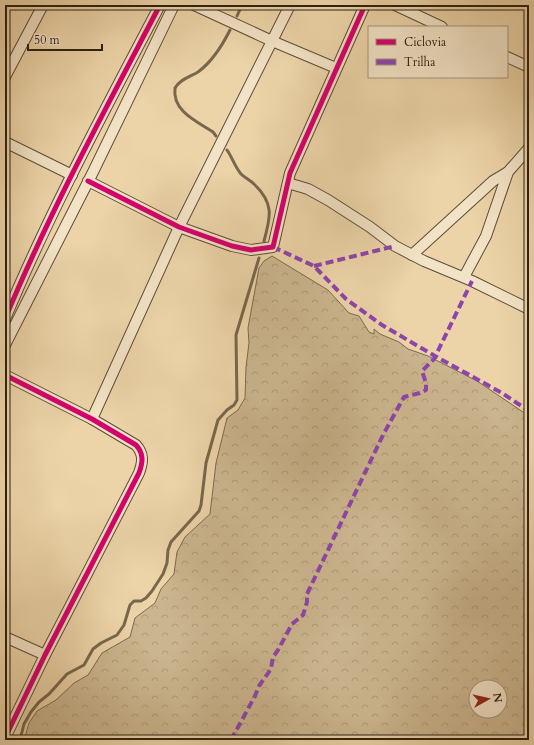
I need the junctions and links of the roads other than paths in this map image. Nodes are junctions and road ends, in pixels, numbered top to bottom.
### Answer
1 (43, 5) edge
2 (160, 5) edge
3 (174, 5) edge
4 (194, 5) edge
5 (290, 5) edge
6 (365, 5) edge
7 (395, 5) edge
8 (440, 26) edge
9 (272, 41) junction
10 (508, 57) edge
11 (529, 67) edge
12 (336, 68) junction
13 (5, 77) edge
14 (5, 142) edge
15 (529, 148) edge
16 (76, 165) junction
17 (93, 172) junction
18 (508, 172) junction
19 (72, 175) junction
20 (88, 181) junction
21 (288, 183) junction
22 (179, 227) junction
23 (412, 255) junction
24 (464, 277) junction
25 (529, 309) edge
26 (5, 319) edge
27 (5, 345) edge
28 (5, 375) edge
29 (92, 419) junction
30 (5, 637) edge
31 (45, 655) junction
32 (5, 738) edge

1 - 13 street
2 - 16 street
3 - 17 street
4 - 9 street
5 - 9 street
6 - 12 street
7 - 8 street
9 - 12 street
9 - 22 street
10 - 11 street
12 - 21 street
14 - 19 street
15 - 18 street
16 - 17 street
16 - 19 street
17 - 20 street
18 - 23 street
18 - 24 street
19 - 26 street
20 - 22 street
20 - 27 street
21 - 22 street
21 - 23 street
22 - 29 street
23 - 24 street
24 - 25 street
28 - 29 street
29 - 31 street
30 - 31 street
31 - 32 street

